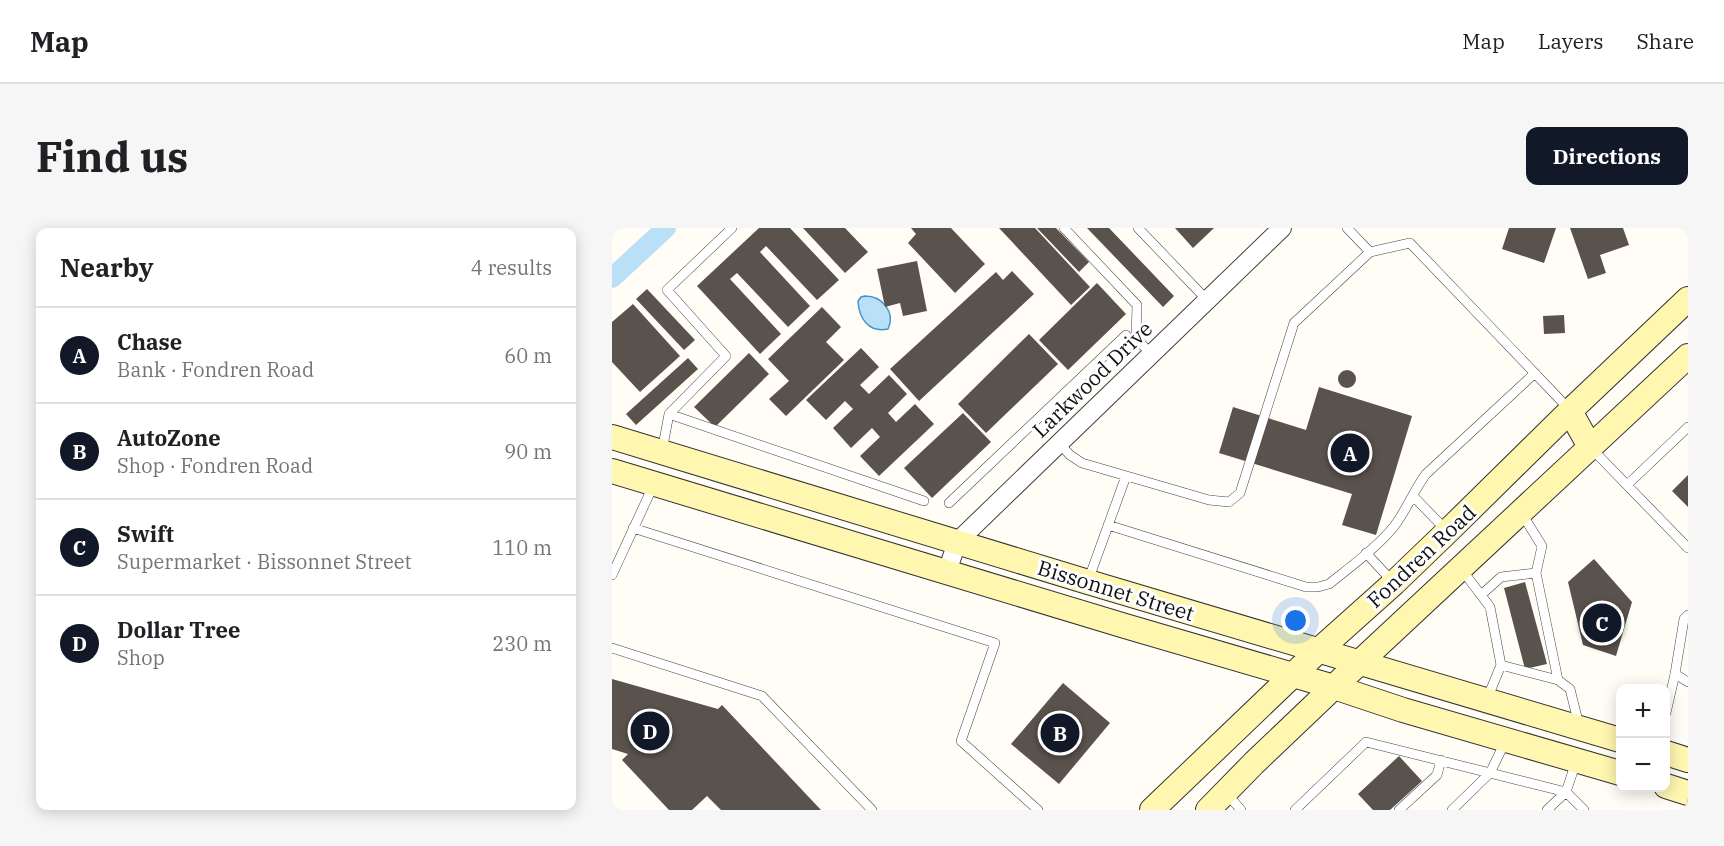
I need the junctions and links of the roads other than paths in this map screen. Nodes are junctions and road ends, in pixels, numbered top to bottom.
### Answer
1 (732, 228) edge
2 (1064, 228) edge
3 (1138, 228) edge
4 (1282, 228) edge
5 (1347, 228) edge
6 (1370, 252) junction
7 (1688, 299) edge
8 (1207, 300) junction
9 (1126, 335) dead end
10 (1151, 354) junction
11 (1688, 356) edge
12 (1535, 373) junction
13 (1570, 411) junction
14 (669, 414) junction
15 (1688, 427) edge
16 (612, 437) edge
17 (1058, 442) junction
18 (1590, 447) junction
19 (662, 452) junction
20 (612, 471) edge
21 (1126, 476) junction
22 (654, 484) junction
23 (1627, 485) junction
24 (1413, 496) junction
25 (924, 501) dead end
26 (949, 503) dead end
27 (1521, 512) junction
28 (1108, 525) junction
29 (633, 528) junction
30 (1447, 532) junction
31 (957, 542) junction
32 (1688, 548) edge
33 (1366, 553) junction
34 (1461, 568) junction
35 (947, 572) junction
36 (1536, 573) junction
37 (612, 575) edge
38 (1088, 582) junction
39 (1394, 584) junction
40 (1481, 595) junction
41 (1688, 615) edge
42 (612, 648) edge
43 (1318, 651) junction
44 (1360, 662) junction
45 (1501, 665) junction
46 (1675, 674) junction
47 (1293, 676) junction
48 (1558, 680) junction
49 (1688, 682) edge
50 (1334, 687) junction
51 (1670, 694) edge
52 (1487, 700) junction
53 (1579, 728) junction
54 (1616, 739) edge
55 (1506, 740) junction
56 (1670, 755) edge
57 (1441, 760) junction
58 (1577, 760) junction
59 (1688, 760) edge
60 (1616, 772) edge
61 (1490, 773) junction
62 (1670, 788) edge
63 (1226, 792) junction
64 (1566, 792) junction
65 (1688, 793) edge
66 (872, 810) edge
67 (1038, 810) edge
68 (1152, 810) edge
69 (1208, 810) edge
70 (1241, 810) edge
71 (1295, 810) edge
72 (1399, 810) edge
73 (1452, 810) edge
74 (1547, 810) edge
75 (1584, 810) edge

1 - 14 lane
2 - 10 lane
3 - 8 lane
4 - 8 street, Larkwood Drive
5 - 6 lane
6 - 12 lane
6 - 21 lane
7 - 13 main road, Fondren Road
8 - 10 street, Larkwood Drive
9 - 26 lane
10 - 17 street, Larkwood Drive
11 - 18 main road, Fondren Road
12 - 13 lane
12 - 24 lane
13 - 18 main road
13 - 30 main road, Fondren Road
14 - 19 lane
14 - 25 lane
15 - 23 lane
16 - 19 main road, Bissonnet Street
17 - 21 lane
17 - 31 street, Larkwood Drive
18 - 23 lane
18 - 27 main road, Fondren Road
19 - 22 main road
19 - 31 main road, Bissonnet Street
20 - 22 main road, Bissonnet Street
21 - 28 lane
22 - 29 lane
22 - 35 main road, Bissonnet Street
23 - 32 lane
24 - 30 lane
24 - 33 lane
27 - 34 main road, Fondren Road
27 - 36 lane
28 - 33 lane
28 - 38 lane
29 - 37 lane
29 - 67 lane
30 - 39 main road, Fondren Road
31 - 35 street, Larkwood Drive
31 - 38 main road, Bissonnet Street
33 - 39 lane
34 - 40 lane
34 - 44 main road, Fondren Road
35 - 47 main road, Bissonnet Street
36 - 40 lane
36 - 48 lane
38 - 43 main road, Bissonnet Street
39 - 43 main road, Fondren Road
40 - 45 lane
41 - 46 lane
42 - 66 lane
43 - 44 main road, Bissonnet Street
43 - 47 main road, Fondren Road
44 - 50 main road, Fondren Road
44 - 52 main road, Bissonnet Street
45 - 48 lane
45 - 52 lane
46 - 49 lane
46 - 51 lane
47 - 50 main road, Bissonnet Street
47 - 68 main road, Fondren Road
48 - 53 lane
50 - 55 main road, Bissonnet Street
50 - 63 main road, Fondren Road
52 - 53 main road, Bissonnet Street
53 - 54 main road, Bissonnet Street
55 - 58 main road, Bissonnet Street
55 - 61 lane
56 - 59 main road
57 - 61 lane
57 - 71 lane
57 - 72 lane
58 - 60 main road, Bissonnet Street
58 - 64 lane
61 - 64 lane
61 - 73 lane
62 - 65 main road
63 - 69 main road, Fondren Road
63 - 70 lane
64 - 74 lane
64 - 75 lane

